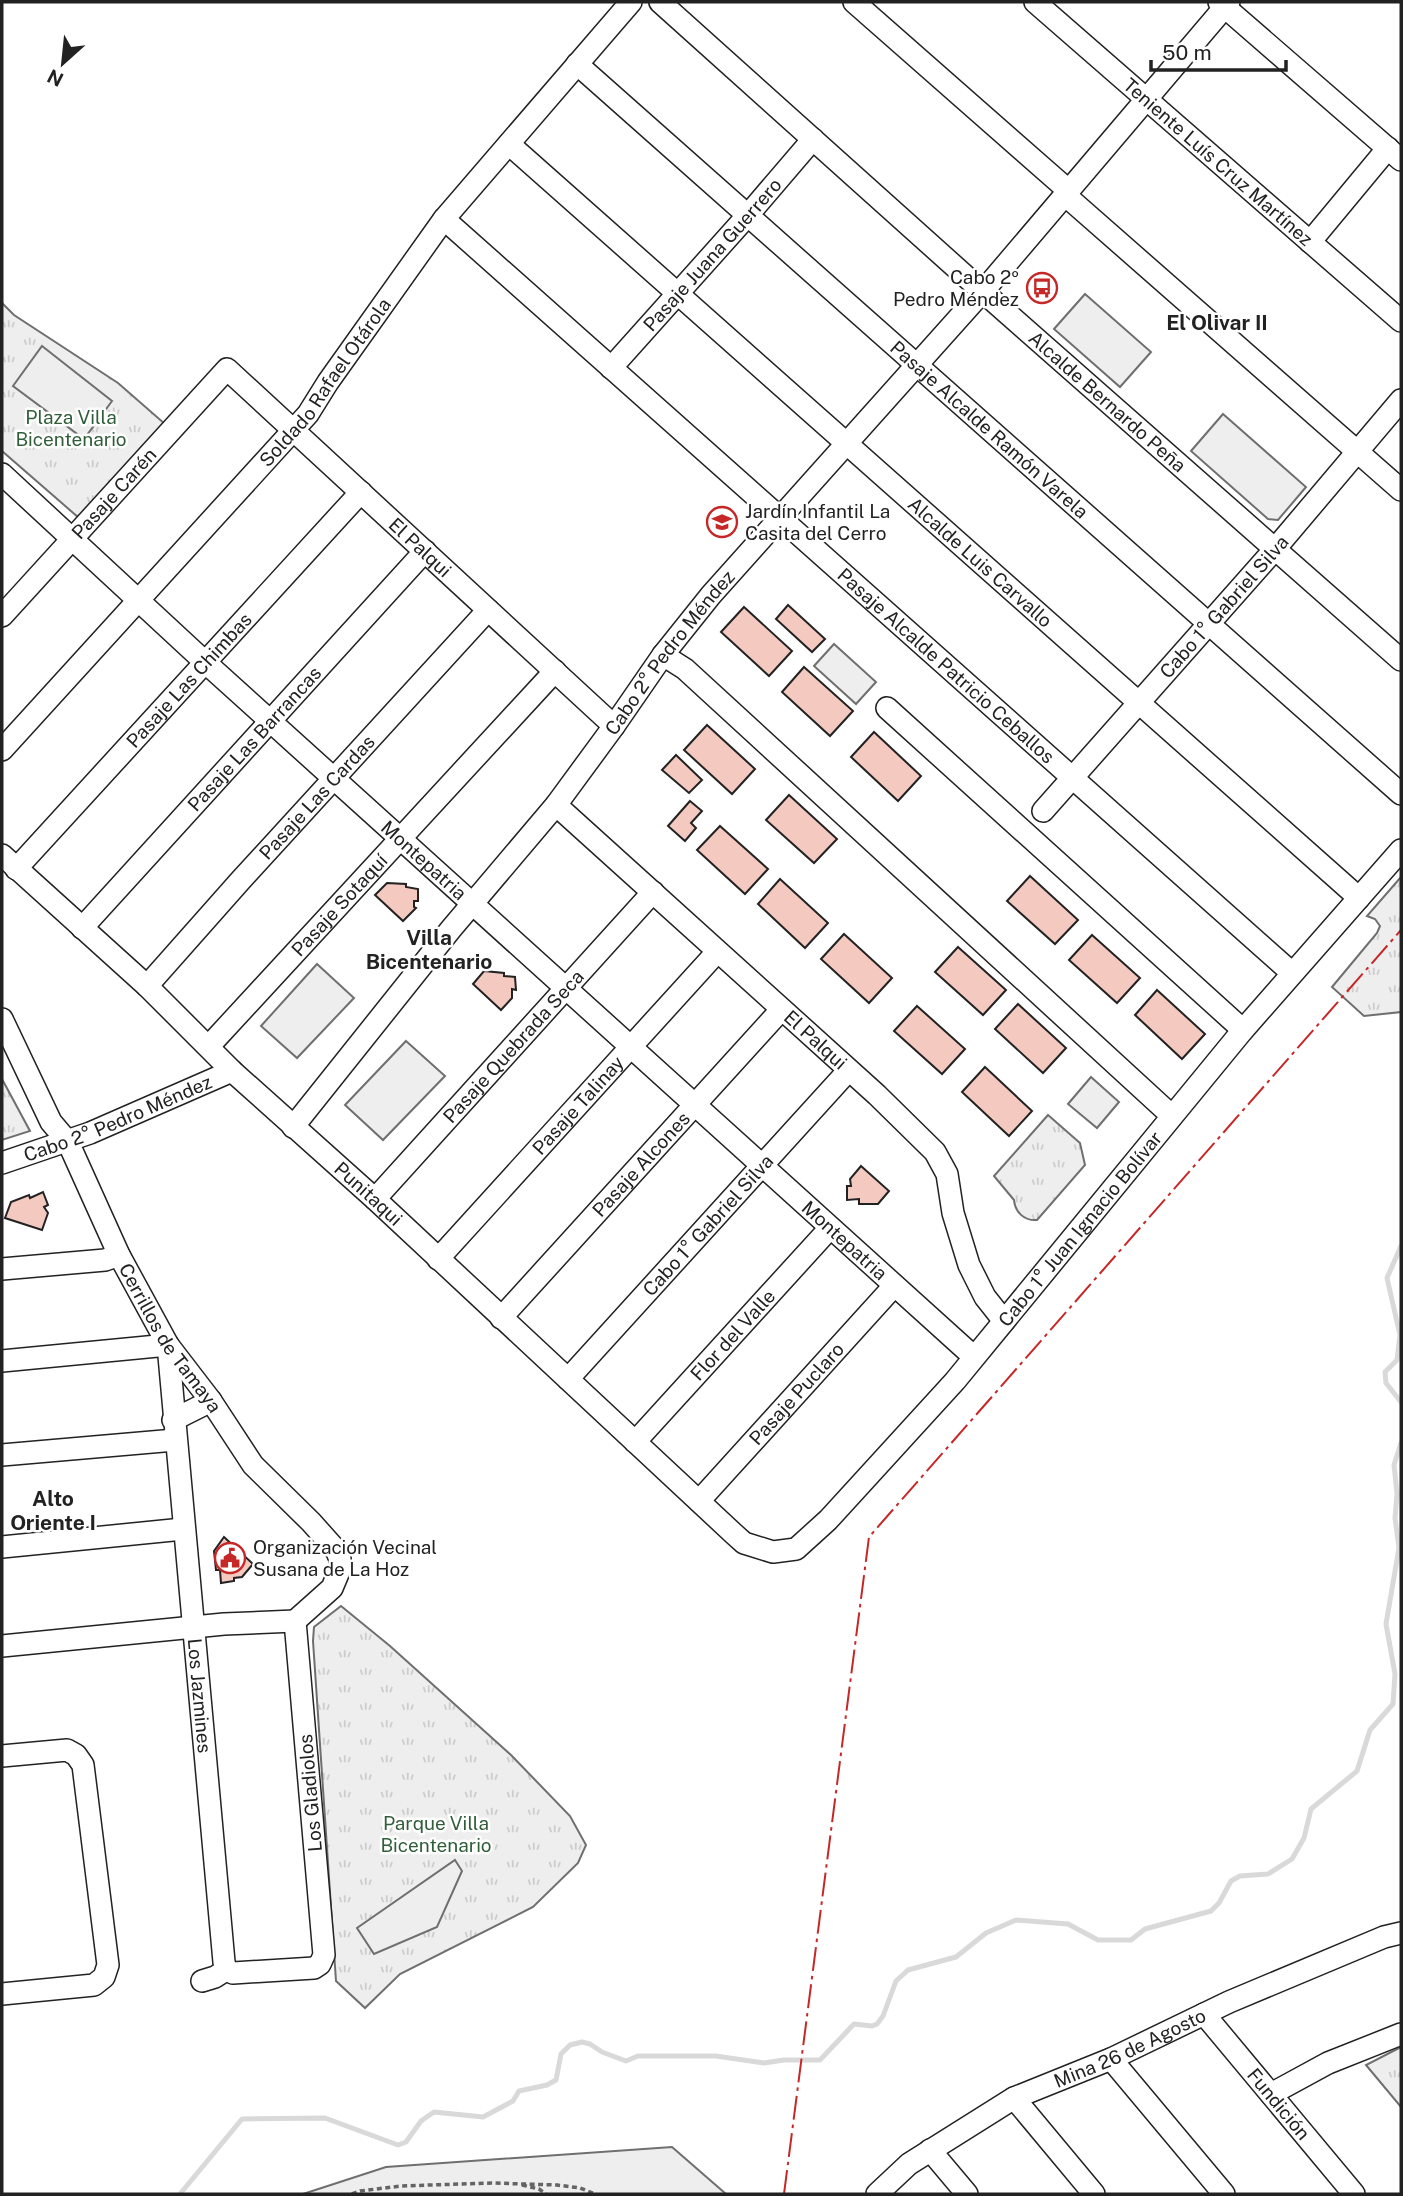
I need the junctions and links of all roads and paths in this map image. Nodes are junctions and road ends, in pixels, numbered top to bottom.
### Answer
1 (631, 2) edge
2 (660, 2) edge
3 (854, 2) edge
4 (1035, 2) edge
5 (1225, 3) edge
6 (577, 64) junction
7 (1146, 100) junction
8 (813, 139) junction
9 (509, 144) junction
10 (1395, 154) edge
11 (1067, 193) junction
12 (748, 215) junction
13 (444, 219) junction
14 (1310, 242) junction
15 (982, 291) junction
16 (677, 293) junction
17 (1401, 321) edge
18 (917, 365) junction
19 (611, 368) junction
20 (227, 369) joint
21 (1401, 401) edge
22 (294, 430) junction
23 (846, 443) junction
24 (1357, 451) junction
25 (4, 479) edge
26 (1401, 489) edge
27 (361, 492) junction
28 (780, 517) junction
29 (72, 539) junction
30 (1275, 549) junction
31 (425, 551) junction
32 (139, 600) junction
33 (488, 610) junction
34 (2, 616) edge
35 (1209, 624) junction
36 (663, 655) junction
37 (1401, 660) edge
38 (206, 663) junction
39 (555, 671) junction
40 (1139, 703) junction
41 (887, 708) dead end
42 (270, 721) junction
43 (614, 726) junction
44 (2, 750) edge
45 (1074, 777) junction
46 (334, 779) junction
47 (1401, 794) edge
48 (556, 805) junction
49 (1042, 811) dead end
50 (400, 838) junction
51 (1401, 850) edge
52 (9, 862) edge
53 (653, 892) junction
54 (1359, 898) junction
55 (473, 904) junction
56 (82, 928) junction
57 (717, 952) junction
58 (1292, 973) junction
59 (147, 986) junction
60 (567, 988) junction
61 (781, 1010) junction
62 (2, 1019) edge
63 (1243, 1030) junction
64 (209, 1046) junction
65 (632, 1047) junction
66 (232, 1071) junction
67 (848, 1071) junction
68 (695, 1105) junction
69 (1172, 1116) junction
70 (293, 1127) junction
71 (68, 1142) junction
72 (2, 1163) edge
73 (762, 1165) junction
74 (375, 1199) junction
75 (830, 1228) junction
76 (119, 1255) junction
77 (438, 1259) junction
78 (2, 1269) edge
79 (894, 1286) junction
80 (501, 1318) junction
81 (1004, 1321) junction
82 (168, 1345) junction
83 (974, 1357) junction
84 (2, 1361) edge
85 (568, 1379) junction
86 (211, 1401) junction
87 (174, 1430) junction
88 (635, 1442) junction
89 (2, 1455) edge
90 (699, 1502) junction
91 (183, 1529) junction
92 (734, 1534) joint
93 (2, 1547) edge
94 (295, 1621) junction
95 (195, 1627) junction
96 (2, 1646) edge
97 (2, 1756) edge
98 (1401, 1933) edge
99 (226, 1970) junction
100 (202, 1981) dead end
101 (2, 1994) edge
102 (1204, 2014) junction
103 (1401, 2034) edge
104 (1111, 2059) junction
105 (1271, 2094) junction
106 (1014, 2098) junction
107 (930, 2150) junction
108 (512, 2183) junction
109 (354, 2194) edge
110 (546, 2194) edge
111 (595, 2194) edge
112 (877, 2194) edge
113 (967, 2194) edge
114 (1094, 2194) edge
115 (1224, 2194) edge
116 (1354, 2194) edge

1 - 6 street, Soldado Rafael Otárola
2 - 8 street, Alcalde Bernardo Peña
3 - 11 street
4 - 7 street, Teniente Luís Cruz Martínez
5 - 7 street, Cabo 2° Pedro Méndez
5 - 10 street
6 - 9 street, Soldado Rafael Otárola
6 - 12 street, Pasaje Alcalde Ramón Varela
7 - 11 street, Cabo 2° Pedro Méndez
7 - 14 street, Teniente Luís Cruz Martínez
8 - 12 street, Pasaje Juana Guerrero
8 - 15 street, Alcalde Bernardo Peña
9 - 13 street, Soldado Rafael Otárola
9 - 16 street, Alcalde Luis Carvallo
10 - 14 street
11 - 15 street, Cabo 2° Pedro Méndez
11 - 24 street
12 - 16 street, Pasaje Juana Guerrero
12 - 18 street, Pasaje Alcalde Ramón Varela
13 - 19 street, Pasaje Alcalde Patricio Ceballos
13 - 22 street, Soldado Rafael Otárola
14 - 17 street, Teniente Luís Cruz Martínez
15 - 18 street, Cabo 2° Pedro Méndez
15 - 30 street, Alcalde Bernardo Peña
16 - 19 street, Pasaje Juana Guerrero
16 - 23 street, Alcalde Luis Carvallo
18 - 23 street, Cabo 2° Pedro Méndez
18 - 35 street, Pasaje Alcalde Ramón Varela
19 - 28 street, Pasaje Alcalde Patricio Ceballos
20 - 22 street, El Palqui
20 - 29 street, Pasaje Carén
21 - 24 street, Cabo 1° Gabriel Silva
22 - 27 street, El Palqui
22 - 32 street, Soldado Rafael Otárola
23 - 28 street, Cabo 2° Pedro Méndez
23 - 40 street, Alcalde Luis Carvallo
24 - 26 street
24 - 30 street, Cabo 1° Gabriel Silva
25 - 29 street, Montepatria
27 - 31 street, El Palqui
27 - 38 street, Pasaje Las Chimbas
28 - 36 street, Cabo 2° Pedro Méndez
28 - 45 street, Pasaje Alcalde Patricio Ceballos
29 - 32 street, Montepatria
29 - 34 street, Pasaje Carén
30 - 35 street, Cabo 1° Gabriel Silva
30 - 37 street, Alcalde Bernardo Peña
31 - 33 street, El Palqui
31 - 42 street, Pasaje Las Barrancas
32 - 38 street, Montepatria
32 - 44 street, Soldado Rafael Otárola
33 - 39 street, El Palqui
33 - 46 street, Pasaje Las Cardas
35 - 40 street, Cabo 1° Gabriel Silva
35 - 47 street, Pasaje Alcalde Ramón Varela
36 - 43 street, Cabo 2° Pedro Méndez
36 - 69 street
38 - 42 street, Montepatria
38 - 52 street, Pasaje Las Chimbas
39 - 43 street, El Palqui
39 - 50 street, Pasaje Sotaquí
40 - 45 street, Cabo 1° Gabriel Silva
40 - 54 street, Alcalde Luis Carvallo
41 - 63 street
42 - 46 street, Montepatria
42 - 56 street, Pasaje Las Barrancas
43 - 48 street, Cabo 2° Pedro Méndez
45 - 49 street, Cabo 1° Gabriel Silva
45 - 58 street, Pasaje Alcalde Patricio Ceballos
46 - 50 street, Montepatria
46 - 59 street, Pasaje Las Cardas
48 - 53 street, El Palqui
48 - 55 street, Cabo 2° Pedro Méndez
50 - 55 street, Montepatria
50 - 64 street, Pasaje Sotaquí
51 - 54 street, Cabo 1° Juan Ignacio Bolívar
52 - 56 street, Punitaqui
53 - 57 street, El Palqui
53 - 60 street, Pasaje Quebrada Seca
54 - 58 street, Cabo 1° Juan Ignacio Bolívar
55 - 60 street, Montepatria
55 - 70 street, Cabo 2° Pedro Méndez
56 - 59 street, Punitaqui
57 - 61 street, El Palqui
57 - 65 street, Pasaje Talinay
58 - 63 street, Cabo 1° Juan Ignacio Bolívar
59 - 64 street, Punitaqui
60 - 65 street, Montepatria
60 - 74 street, Pasaje Quebrada Seca
61 - 67 street, El Palqui
61 - 68 street, Pasaje Alcones
62 - 71 street, Cerrillos de Tamaya
63 - 69 street, Cabo 1° Juan Ignacio Bolívar
64 - 66 street, Punitaqui
65 - 68 street, Montepatria
65 - 77 street, Pasaje Talinay
66 - 70 street, Punitaqui
66 - 71 street, Cabo 2° Pedro Méndez
67 - 73 street, Cabo 1° Gabriel Silva
67 - 81 street, El Palqui
68 - 73 street, Montepatria
68 - 80 street, Pasaje Alcones
69 - 81 street, Cabo 1° Juan Ignacio Bolívar
70 - 74 street, Punitaqui
71 - 72 street, Cabo 2° Pedro Méndez
71 - 76 street, Cerrillos de Tamaya
73 - 75 street, Montepatria
73 - 85 street, Cabo 1° Gabriel Silva
74 - 77 street, Punitaqui
75 - 79 street, Montepatria
75 - 88 street, Flor del Valle
76 - 78 street
76 - 82 street, Cerrillos de Tamaya
77 - 80 street, Punitaqui
79 - 83 street, Montepatria
79 - 90 street, Pasaje Puclaro
80 - 85 street, Punitaqui
81 - 83 street, Cabo 1° Juan Ignacio Bolívar
82 - 84 street
82 - 86 street, Cerrillos de Tamaya
82 - 87 street, Los Jazmines
83 - 92 street, Cabo 1° Juan Ignacio Bolívar
85 - 88 street, Punitaqui
86 - 87 street
86 - 94 street, Cerrillos de Tamaya
87 - 89 street
87 - 91 street, Los Jazmines
88 - 90 street, Punitaqui
90 - 92 street, Punitaqui
91 - 93 street
91 - 95 street, Los Jazmines
94 - 95 street
94 - 99 street, Los Gladiolos
95 - 96 street
95 - 99 street, Los Jazmines
97 - 101 street
98 - 102 street, Mina 26 de Agosto
99 - 100 street
102 - 104 street, Mina 26 de Agosto
102 - 105 street, Fundición
103 - 105 street
104 - 106 street, Mina 26 de Agosto
104 - 115 street
105 - 116 street, Fundición
106 - 107 street, Mina 26 de Agosto
106 - 114 street
107 - 112 street, Mina 26 de Agosto
107 - 113 street
108 - 109 path
108 - 110 path
108 - 111 path

